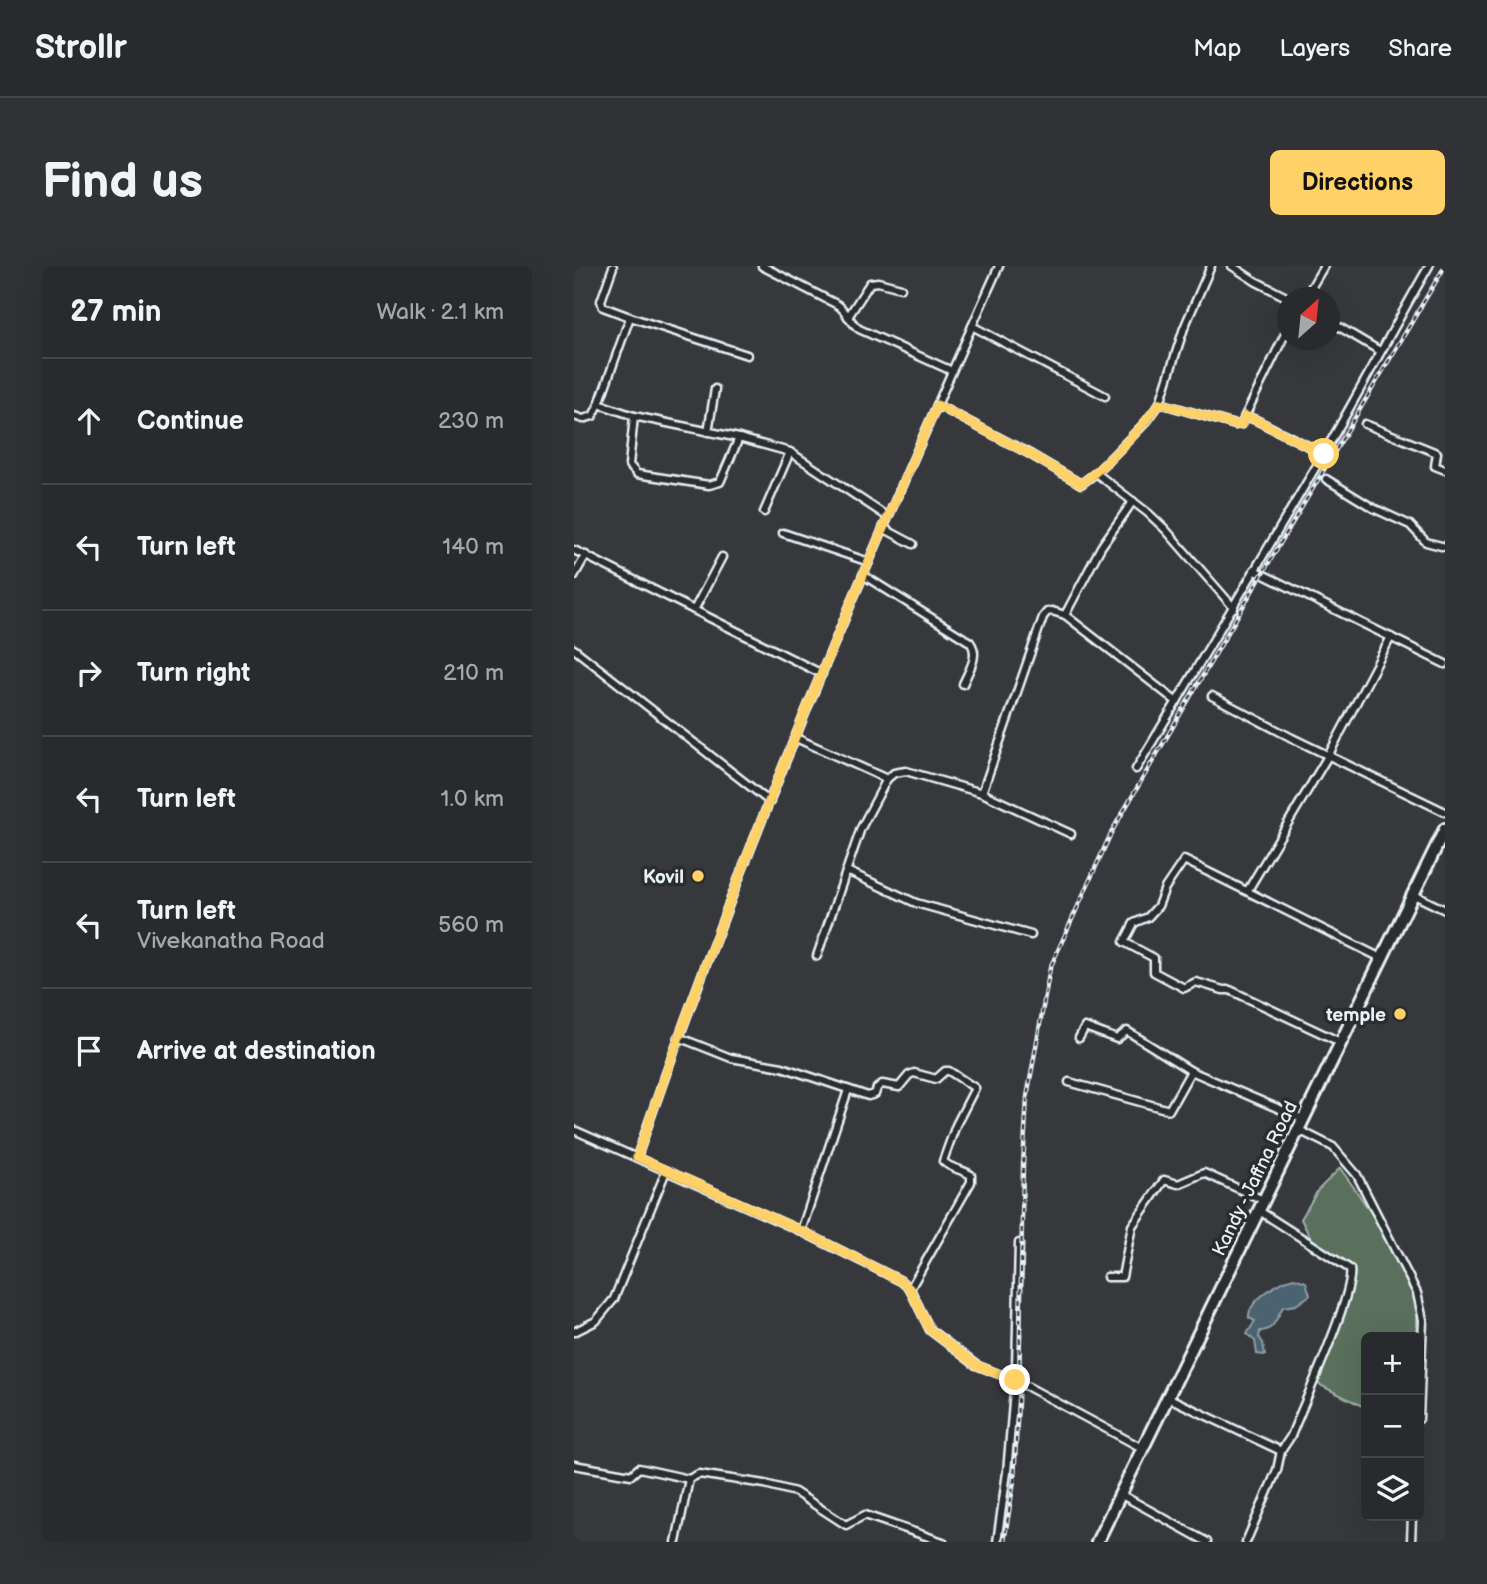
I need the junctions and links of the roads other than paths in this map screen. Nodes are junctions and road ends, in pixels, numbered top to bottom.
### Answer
1 (762, 266) edge
2 (999, 266) edge
3 (1211, 266) edge
4 (1232, 266) edge
5 (1324, 266) edge
6 (1429, 266) edge
7 (613, 267) edge
8 (1312, 287) edge
9 (901, 288) dead end
10 (1277, 292) edge
11 (630, 317) junction
12 (848, 317) junction
13 (972, 326) junction
14 (1340, 327) edge
15 (1277, 350) edge
16 (1380, 351) junction
17 (747, 355) dead end
18 (952, 371) junction
19 (715, 389) dead end
20 (1105, 396) dead end
21 (1160, 403) junction
22 (598, 404) junction
23 (937, 405) junction
24 (574, 415) edge
25 (634, 416) junction
26 (1245, 416) junction
27 (1364, 424) dead end
28 (708, 432) junction
29 (738, 438) junction
30 (790, 452) junction
31 (1324, 454) junction
32 (1445, 470) edge
33 (1096, 473) junction
34 (1326, 479) dead end
35 (1133, 501) junction
36 (764, 512) dead end
37 (888, 517) junction
38 (883, 528) junction
39 (783, 533) dead end
40 (913, 544) dead end
41 (1445, 547) edge
42 (574, 550) edge
43 (586, 555) junction
44 (722, 557) dead end
45 (869, 562) junction
46 (1254, 570) junction
47 (863, 575) junction
48 (574, 576) edge
49 (1234, 608) junction
50 (695, 610) junction
51 (1065, 615) junction
52 (1391, 638) junction
53 (574, 649) edge
54 (1445, 664) edge
55 (822, 674) junction
56 (963, 684) dead end
57 (1212, 696) dead end
58 (1177, 702) junction
59 (796, 738) junction
60 (1328, 755) junction
61 (1136, 769) dead end
62 (887, 779) junction
63 (982, 793) junction
64 (769, 802) junction
65 (1445, 812) edge
66 (1445, 830) edge
67 (1071, 834) dead end
68 (848, 871) junction
69 (1248, 890) junction
70 (1412, 894) junction
71 (1445, 910) edge
72 (1031, 935) dead end
73 (817, 956) dead end
74 (1381, 958) junction
75 (678, 1037) junction
76 (1079, 1038) dead end
77 (1340, 1042) junction
78 (1191, 1071) junction
79 (1069, 1082) dead end
80 (848, 1090) junction
81 (1300, 1124) junction
82 (574, 1130) edge
83 (637, 1157) junction
84 (666, 1171) junction
85 (1261, 1205) junction
86 (802, 1231) junction
87 (1019, 1243) dead end
88 (1107, 1277) dead end
89 (910, 1289) junction
90 (574, 1332) edge
91 (1015, 1380) junction
92 (1420, 1395) edge
93 (1167, 1397) junction
94 (1142, 1448) junction
95 (1281, 1451) junction
96 (574, 1465) edge
97 (689, 1479) junction
98 (1120, 1494) junction
99 (1412, 1521) edge
100 (676, 1542) edge
101 (943, 1542) edge
102 (997, 1542) edge
103 (1097, 1542) edge
104 (1207, 1542) edge
105 (1246, 1542) edge
106 (1410, 1542) edge

1 - 12 street
2 - 13 street
3 - 21 street
4 - 10 street
5 - 8 street
6 - 16 street
7 - 11 street
9 - 12 street
11 - 17 street
11 - 22 street
12 - 18 street
13 - 18 street
13 - 20 street
14 - 16 street
15 - 26 street
16 - 31 street
18 - 23 street
19 - 28 street
21 - 26 street
21 - 33 street
22 - 24 street
22 - 25 street
23 - 33 street
23 - 37 street
25 - 28 street
25 - 29 street
26 - 31 street
27 - 32 street
28 - 29 street
29 - 30 street
30 - 36 street
30 - 37 street
31 - 46 street
33 - 35 street
34 - 41 street
35 - 49 street
35 - 51 street
37 - 38 street
38 - 40 street
38 - 45 street
39 - 45 street
42 - 43 street
43 - 48 street
43 - 50 street
44 - 50 street
45 - 47 street
46 - 49 street
46 - 52 street
47 - 55 street
47 - 56 street
49 - 58 street
50 - 55 street
51 - 58 street
51 - 63 street
52 - 54 street
52 - 60 street
53 - 64 street
55 - 59 street
57 - 60 street
58 - 61 street
59 - 62 street
59 - 64 street
60 - 65 street
60 - 69 street
62 - 63 street
62 - 68 street
63 - 67 street
64 - 75 street
66 - 70 highway, Kandy - Jaffna Road
68 - 72 street
68 - 73 street
69 - 74 street
69 - 77 street
70 - 71 street
70 - 74 highway, Kandy - Jaffna Road
74 - 77 highway, Kandy - Jaffna Road
75 - 80 street
75 - 83 street
76 - 78 street
77 - 81 highway, Kandy - Jaffna Road
78 - 79 street
78 - 81 street
80 - 86 street
80 - 89 street
81 - 85 highway, Kandy - Jaffna Road
81 - 92 street
82 - 83 street
83 - 84 street
84 - 86 street
84 - 90 street
85 - 88 street
85 - 93 highway, Kandy - Jaffna Road
85 - 95 street
86 - 89 street
87 - 91 street
89 - 91 street
91 - 94 street
91 - 102 street
93 - 94 highway, Kandy - Jaffna Road
93 - 95 street
94 - 98 highway, Kandy - Jaffna Road
95 - 105 street
96 - 97 street
97 - 100 street
97 - 101 street
98 - 103 highway, Kandy - Jaffna Road
98 - 104 street
99 - 106 street

